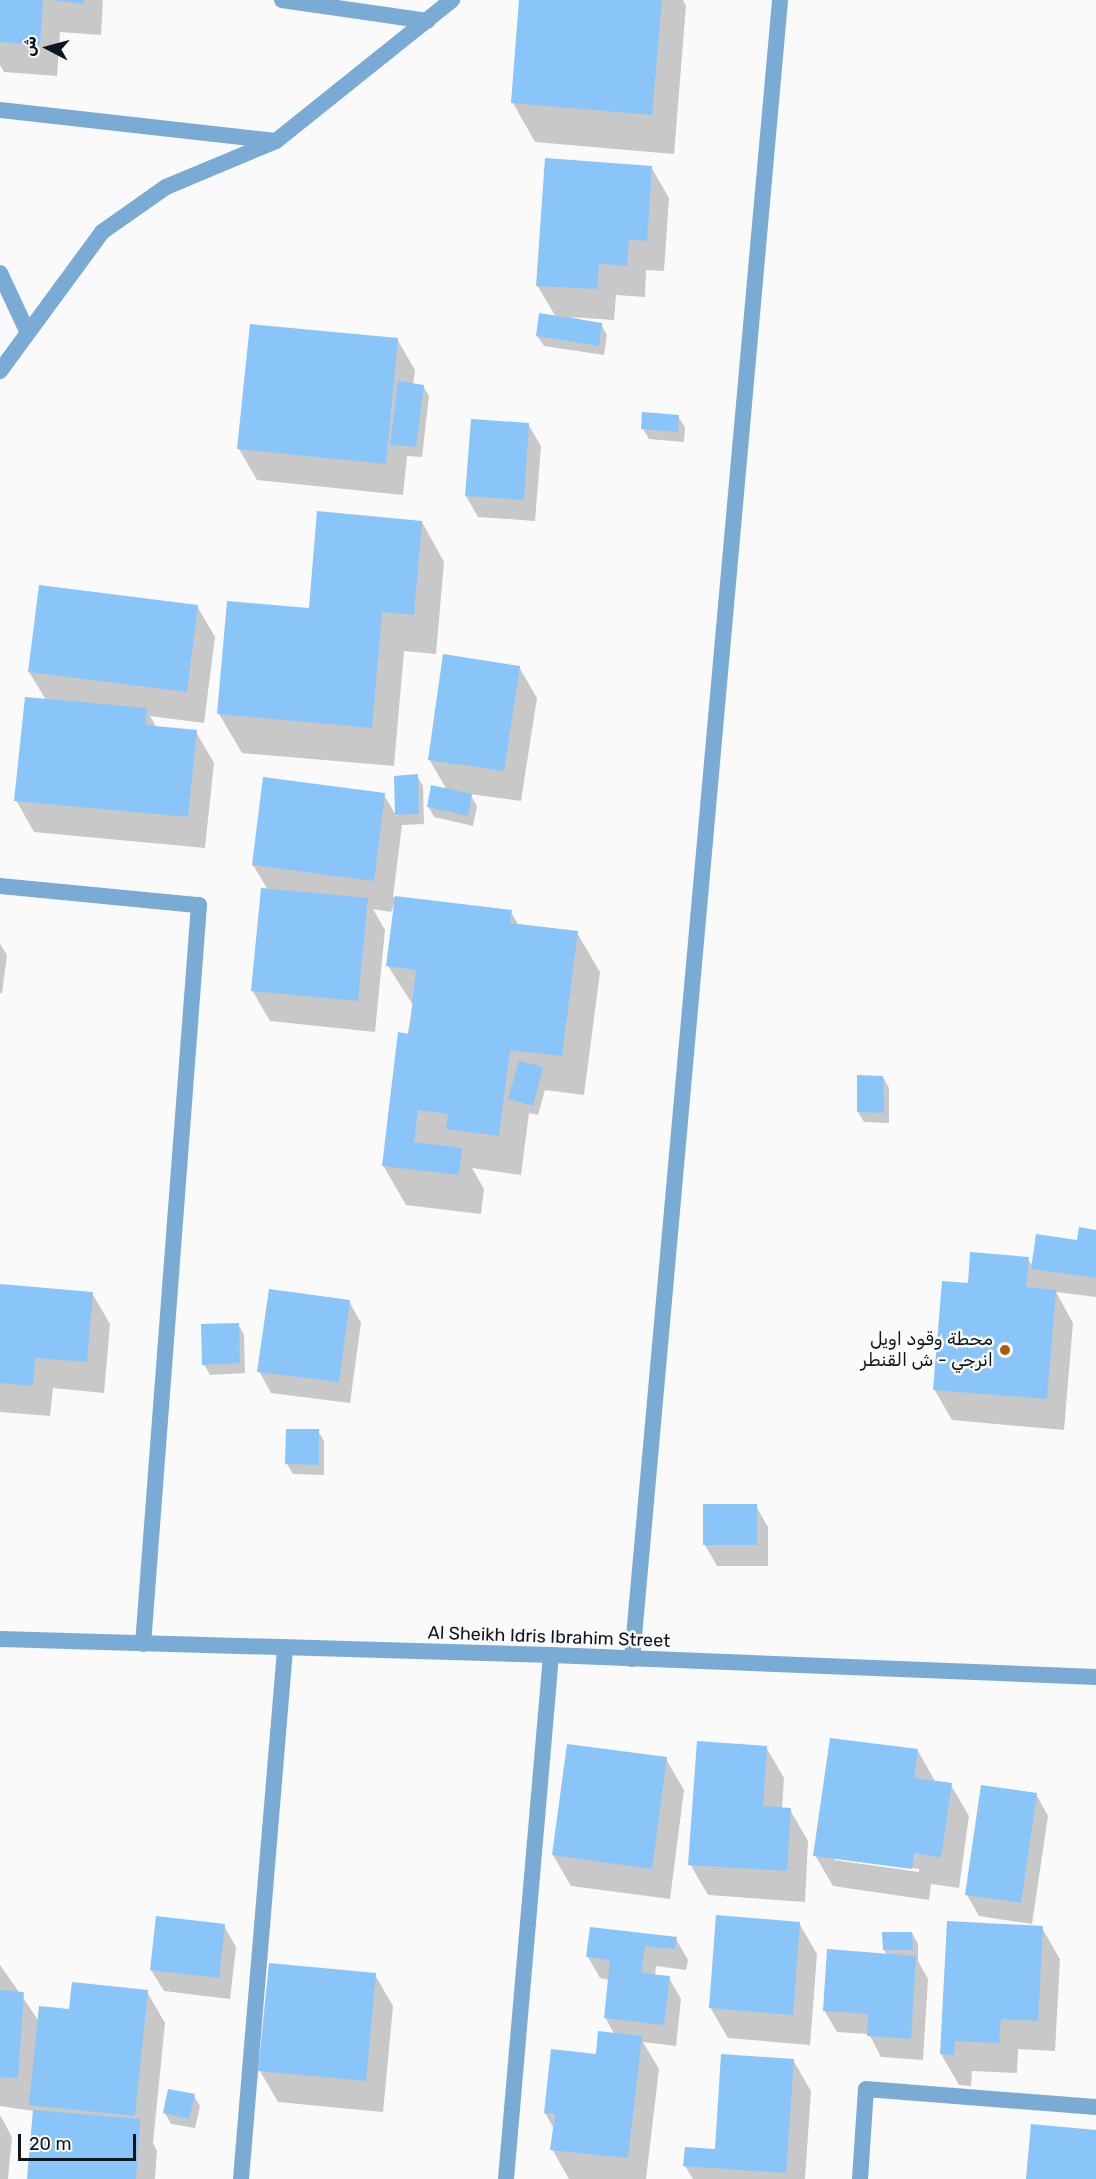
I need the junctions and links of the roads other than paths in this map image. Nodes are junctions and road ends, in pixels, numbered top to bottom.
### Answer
1 (282, 0) edge
2 (452, 0) edge
3 (780, 0) edge
4 (427, 21) junction
5 (0, 110) edge
6 (276, 141) junction
7 (0, 273) edge
8 (28, 333) junction
9 (0, 371) edge
10 (0, 886) edge
11 (0, 1639) edge
12 (143, 1644) junction
13 (285, 1650) junction
14 (551, 1655) junction
15 (632, 1659) junction
16 (1096, 1677) edge
17 (1096, 2107) edge
18 (241, 2179) edge
19 (506, 2179) edge
20 (860, 2179) edge

1 - 4 street
2 - 4 street
3 - 15 street
4 - 6 street
5 - 6 street
6 - 8 street
7 - 8 street
8 - 9 street
10 - 12 street
11 - 12 street, Al Sheikh Idris Ibrahim Street
12 - 13 street, Al Sheikh Idris Ibrahim Street
13 - 14 street, Al Sheikh Idris Ibrahim Street
13 - 18 street
14 - 15 street, Al Sheikh Idris Ibrahim Street
14 - 19 street
15 - 16 street, Al Sheikh Idris Ibrahim Street
17 - 20 street

